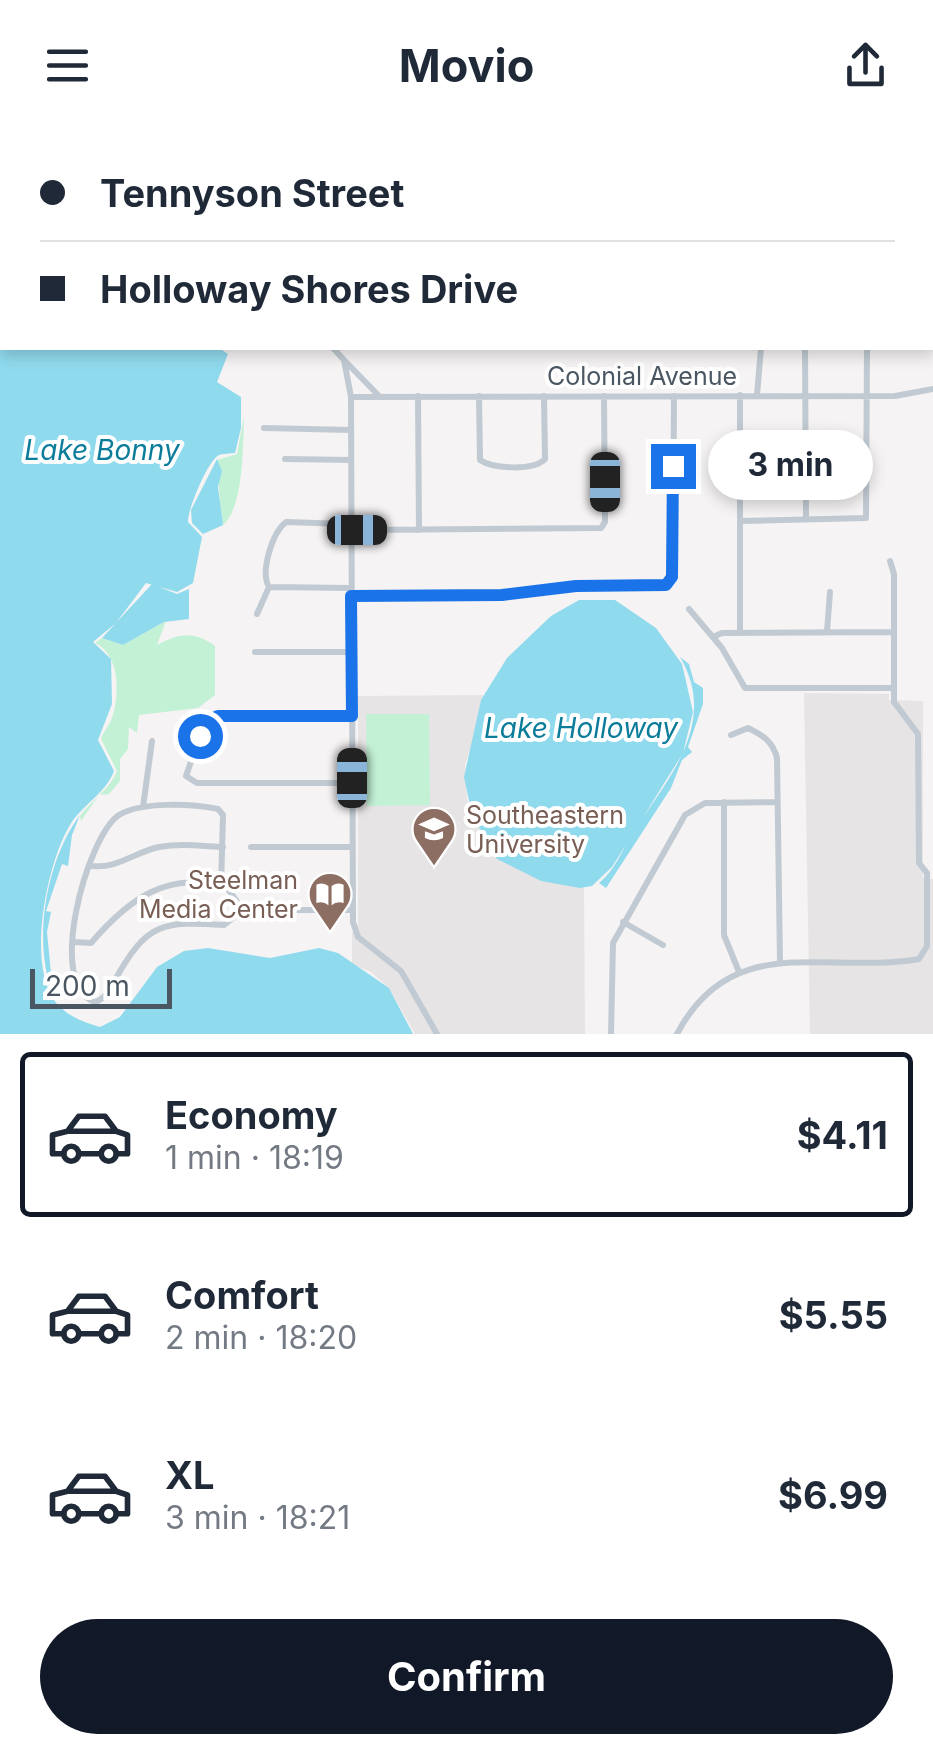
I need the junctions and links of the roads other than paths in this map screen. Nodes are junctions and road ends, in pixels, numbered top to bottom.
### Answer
1 (335, 350) edge
2 (761, 350) edge
3 (805, 350) edge
4 (868, 350) edge
5 (344, 360) junction
6 (933, 389) edge
7 (740, 395) junction
8 (757, 395) junction
9 (378, 396) junction
10 (418, 396) junction
11 (479, 396) junction
12 (544, 396) junction
13 (604, 396) junction
14 (674, 396) junction
15 (805, 396) junction
16 (868, 396) junction
17 (351, 397) junction
18 (264, 428) dead end
19 (351, 430) junction
20 (286, 459) dead end
21 (351, 460) junction
22 (806, 520) junction
23 (740, 521) junction
24 (352, 527) junction
25 (419, 531) junction
26 (890, 561) dead end
27 (269, 587) junction
28 (351, 592) junction
29 (830, 592) dead end
30 (689, 609) dead end
31 (257, 614) dead end
32 (740, 632) junction
33 (827, 632) junction
34 (894, 632) junction
35 (713, 637) junction
36 (255, 652) dead end
37 (352, 652) junction
38 (894, 688) junction
39 (352, 716) junction
40 (731, 735) dead end
41 (152, 741) dead end
42 (352, 783) junction
43 (724, 802) junction
44 (777, 802) junction
45 (143, 807) junction
46 (223, 847) junction
47 (251, 847) dead end
48 (352, 847) junction
49 (92, 866) junction
50 (930, 873) edge
51 (221, 887) junction
52 (242, 910) junction
53 (352, 910) junction
54 (623, 922) junction
55 (74, 942) junction
56 (663, 945) dead end
57 (780, 962) junction
58 (739, 973) junction
59 (437, 1034) edge
60 (612, 1034) edge
61 (677, 1034) edge

1 - 5 street
2 - 8 street
3 - 15 street
4 - 16 street
5 - 9 street
5 - 17 street
6 - 16 street, Colonial Avenue
7 - 8 street, Colonial Avenue
7 - 14 street, Colonial Avenue
7 - 23 street
8 - 15 street, Colonial Avenue
9 - 10 street, Colonial Avenue
9 - 17 street, Colonial Avenue
10 - 11 street, Colonial Avenue
10 - 25 street
11 - 12 street, Colonial Avenue
11 - 12 street
12 - 13 street, Colonial Avenue
13 - 14 street, Colonial Avenue
13 - 25 street
14 - 28 street
15 - 16 street, Colonial Avenue
15 - 22 street
16 - 22 street
17 - 19 street
18 - 19 street
19 - 21 street
20 - 21 street
21 - 24 street
22 - 23 street
23 - 32 street
24 - 25 street
24 - 27 street
24 - 28 street
26 - 34 street
27 - 28 street
27 - 31 street
28 - 37 street
29 - 33 street
30 - 35 street
32 - 33 street
32 - 35 street
33 - 34 street
34 - 38 street
35 - 38 street
36 - 37 street
37 - 39 street
38 - 50 street
39 - 42 street
39 - 42 street
40 - 44 street
41 - 45 street
42 - 48 street
43 - 44 street
43 - 54 street
43 - 58 street
44 - 57 street
45 - 46 street
45 - 49 street
46 - 49 street
46 - 51 street
47 - 48 street
48 - 53 street
49 - 55 street
50 - 57 street
51 - 52 street
51 - 55 street
52 - 53 street
52 - 55 street
53 - 59 street
54 - 56 street
54 - 60 street
57 - 58 street
58 - 61 street

